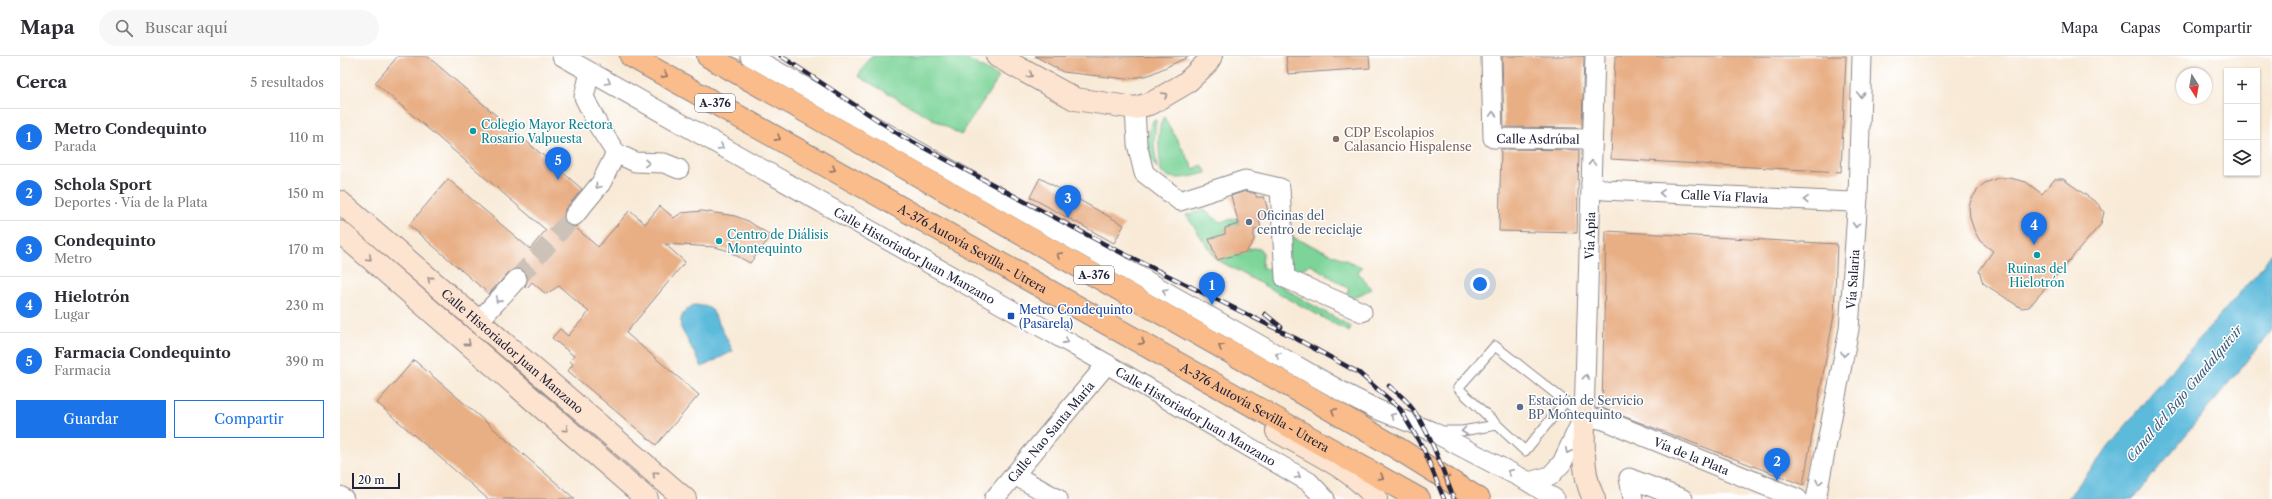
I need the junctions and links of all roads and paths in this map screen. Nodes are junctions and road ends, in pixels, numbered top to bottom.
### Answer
1 (562, 56) edge
2 (630, 56) edge
3 (708, 56) edge
4 (750, 56) edge
5 (997, 56) edge
6 (1211, 56) edge
7 (1491, 56) edge
8 (1595, 56) edge
9 (1862, 56) edge
10 (590, 72) junction
11 (1135, 108) junction
12 (1592, 139) junction
13 (616, 153) junction
14 (679, 169) dead end
15 (1591, 184) junction
16 (1858, 197) junction
17 (340, 202) edge
18 (574, 216) tunnel mouth
19 (340, 232) edge
20 (517, 279) tunnel mouth
21 (1362, 312) dead end
22 (479, 321) junction
23 (1107, 364) junction
24 (1237, 396) junction
25 (1565, 402) junction
26 (1584, 416) junction
27 (1497, 425) junction
28 (1431, 432) junction
29 (1014, 475) junction
30 (1529, 482) junction
31 (340, 496) edge
32 (344, 499) edge
33 (647, 499) edge
34 (685, 499) edge
35 (994, 499) edge
36 (1058, 499) edge
37 (1325, 499) edge
38 (1376, 499) edge
39 (1419, 499) edge
40 (1479, 499) edge
41 (1555, 499) edge
42 (1594, 499) edge
43 (1633, 499) edge
44 (1683, 499) edge
45 (1798, 499) edge
46 (1816, 499) edge

1 - 10 street, Calle Historiador Juan Manzano
2 -> 24 main road, A-376 Autovía Sevilla - Utrera / A-376
40 -> 3 main road, A-376
28 -> 4 street
5 -> 11 street
11 -> 6 street
12 -> 7 street, Calle Asdrúbal
8 - 12 street, Vía Apia
9 -> 16 street, Vía Salaria
10 - 13 street
10 -> 23 street, Calle Historiador Juan Manzano
11 - 21 street
15 -> 12 street, Vía Apia
13 -> 14 street
13 -> 18 street
16 -> 15 street, Calle Vía Flavia
26 -> 15 street, Vía Apia
16 -> 46 street, Vía Salaria
22 -> 17 street, Calle Historiador Juan Manzano
19 -> 33 street, Calle Historiador Juan Manzano
20 -> 22 street
34 -> 22 street, Calle Historiador Juan Manzano
23 - 29 street, Calle Nao Santa María
23 -> 37 street, Calle Historiador Juan Manzano
24 - 38 street
24 -> 39 main road, A-376 Autovía Sevilla - Utrera / A-376
25 - 26 lane
25 - 27 lane
25 - 27 lane
26 -> 30 street, Vía Apia
26 - 42 street, Vía Apia
26 - 45 street, Vía de la Plata
27 -> 28 lane
30 -> 28 street
29 - 35 street, Calle Nao Santa María
29 - 36 street
30 - 41 street
31 - 32 street
43 - 44 street

